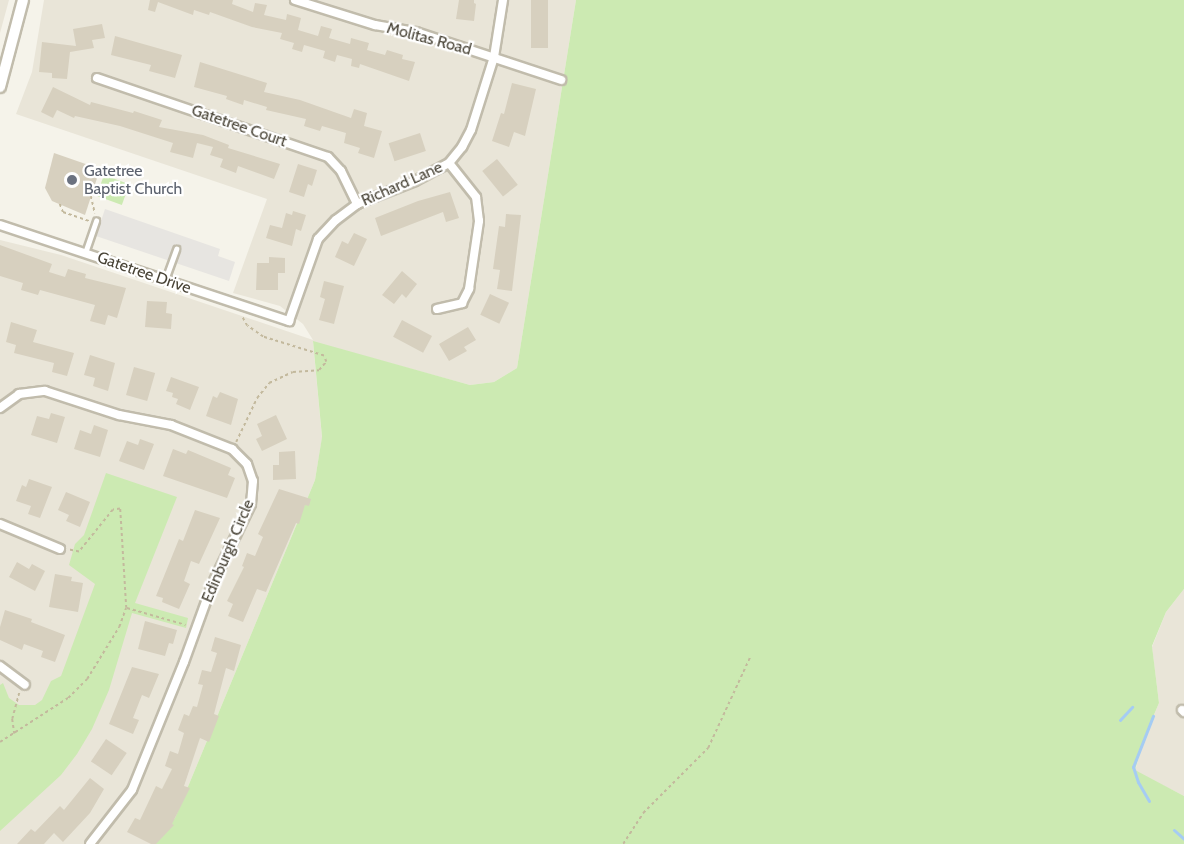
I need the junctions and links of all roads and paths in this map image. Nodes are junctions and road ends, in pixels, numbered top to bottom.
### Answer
1 (22, 0) edge
2 (296, 0) edge
3 (326, 0) edge
4 (503, 0) edge
5 (325, 10) junction
6 (494, 57) junction
7 (97, 78) dead end
8 (561, 80) dead end
9 (0, 87) edge
10 (449, 163) junction
11 (91, 196) dead end
12 (60, 204) dead end
13 (357, 204) junction
14 (96, 222) junction
15 (0, 225) edge
16 (176, 249) dead end
17 (85, 253) junction
18 (165, 281) junction
19 (238, 304) junction
20 (437, 309) dead end
21 (289, 321) joint
22 (0, 408) edge
23 (232, 449) junction
24 (0, 525) edge
25 (60, 549) joint
26 (126, 608) junction
27 (197, 628) junction
28 (750, 657) dead end
29 (0, 666) edge
30 (25, 685) joint
31 (14, 734) junction
32 (0, 742) edge
33 (90, 844) edge
34 (623, 844) edge

1 - 9 street
2 - 5 street, Molitas Road
3 - 5 street
4 - 6 street, Richard Lane
5 - 6 street, Molitas Road
6 - 8 street, Molitas Road
6 - 10 street, Richard Lane
7 - 13 street, Gatetree Court
10 - 13 street, Richard Lane
10 - 20 street
11 - 14 path
12 - 14 path
13 - 21 street, Richard Lane
14 - 17 lane
15 - 17 street, Gatetree Drive
16 - 18 lane
17 - 18 street, Gatetree Drive
18 - 19 street, Gatetree Drive
19 - 21 street, Gatetree Drive
19 - 23 path
22 - 23 street, Edinburgh Circle
23 - 27 street, Edinburgh Circle
24 - 25 street
25 - 26 path
26 - 27 path
26 - 31 path
27 - 33 street, Edinburgh Circle
28 - 34 path
29 - 30 street
30 - 31 path
31 - 32 path

